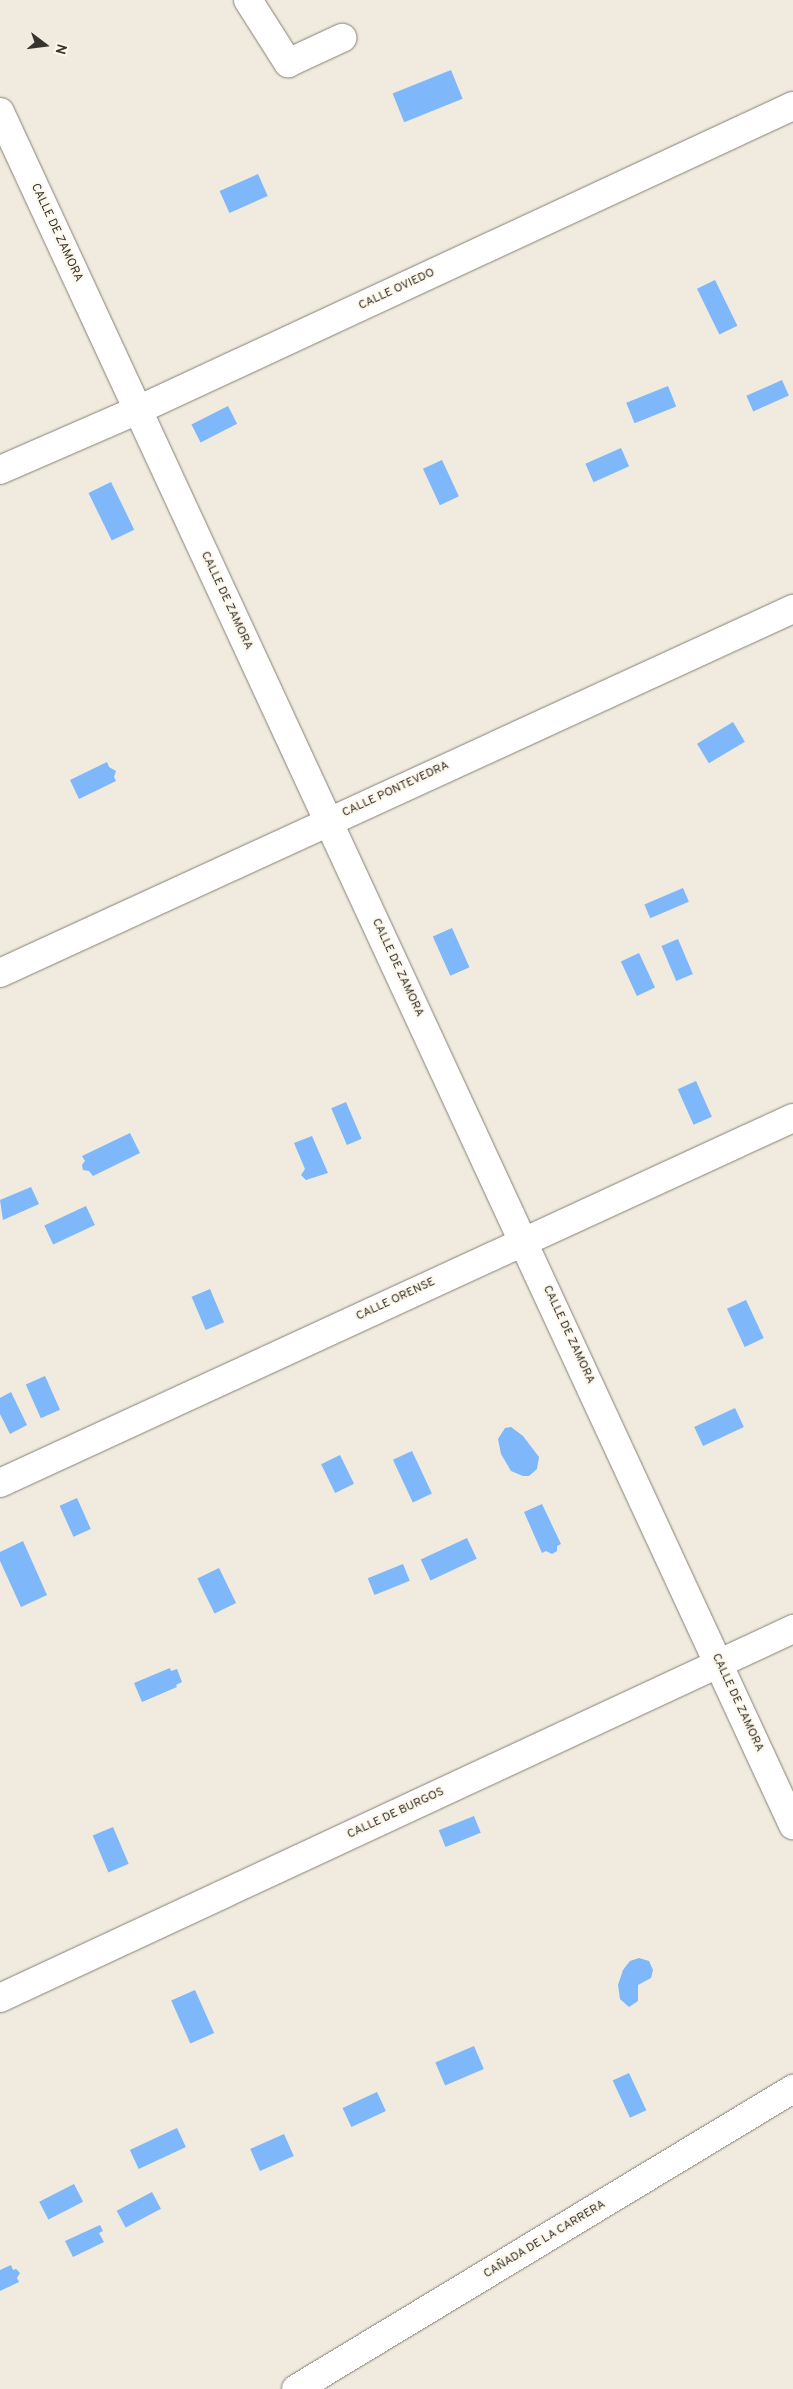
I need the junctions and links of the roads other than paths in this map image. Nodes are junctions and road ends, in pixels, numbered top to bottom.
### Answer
1 (248, 0) edge
2 (342, 38) dead end
3 (793, 106) edge
4 (0, 112) edge
5 (138, 410) junction
6 (0, 470) edge
7 (793, 609) edge
8 (328, 821) junction
9 (0, 973) edge
10 (793, 1118) edge
11 (524, 1241) junction
12 (0, 1483) edge
13 (793, 1629) edge
14 (719, 1663) junction
15 (793, 1825) edge
16 (0, 1998) edge
17 (793, 2089) edge
18 (296, 2389) edge

1 - 2 street
3 - 5 street, CALLE OVIEDO
4 - 5 street, CALLE DE ZAMORA
5 - 6 street, CALLE OVIEDO
5 - 8 street, CALLE DE ZAMORA
7 - 8 street, CALLE PONTEVEDRA
8 - 9 street, CALLE PONTEVEDRA
8 - 11 street, CALLE DE ZAMORA
10 - 11 street, CALLE ORENSE
11 - 12 street, CALLE ORENSE
11 - 14 street, CALLE DE ZAMORA
13 - 14 street, CALLE DE BURGOS
14 - 15 street, CALLE DE ZAMORA
14 - 16 street, CALLE DE BURGOS
17 - 18 street, CAÑADA DE LA CARRERA

